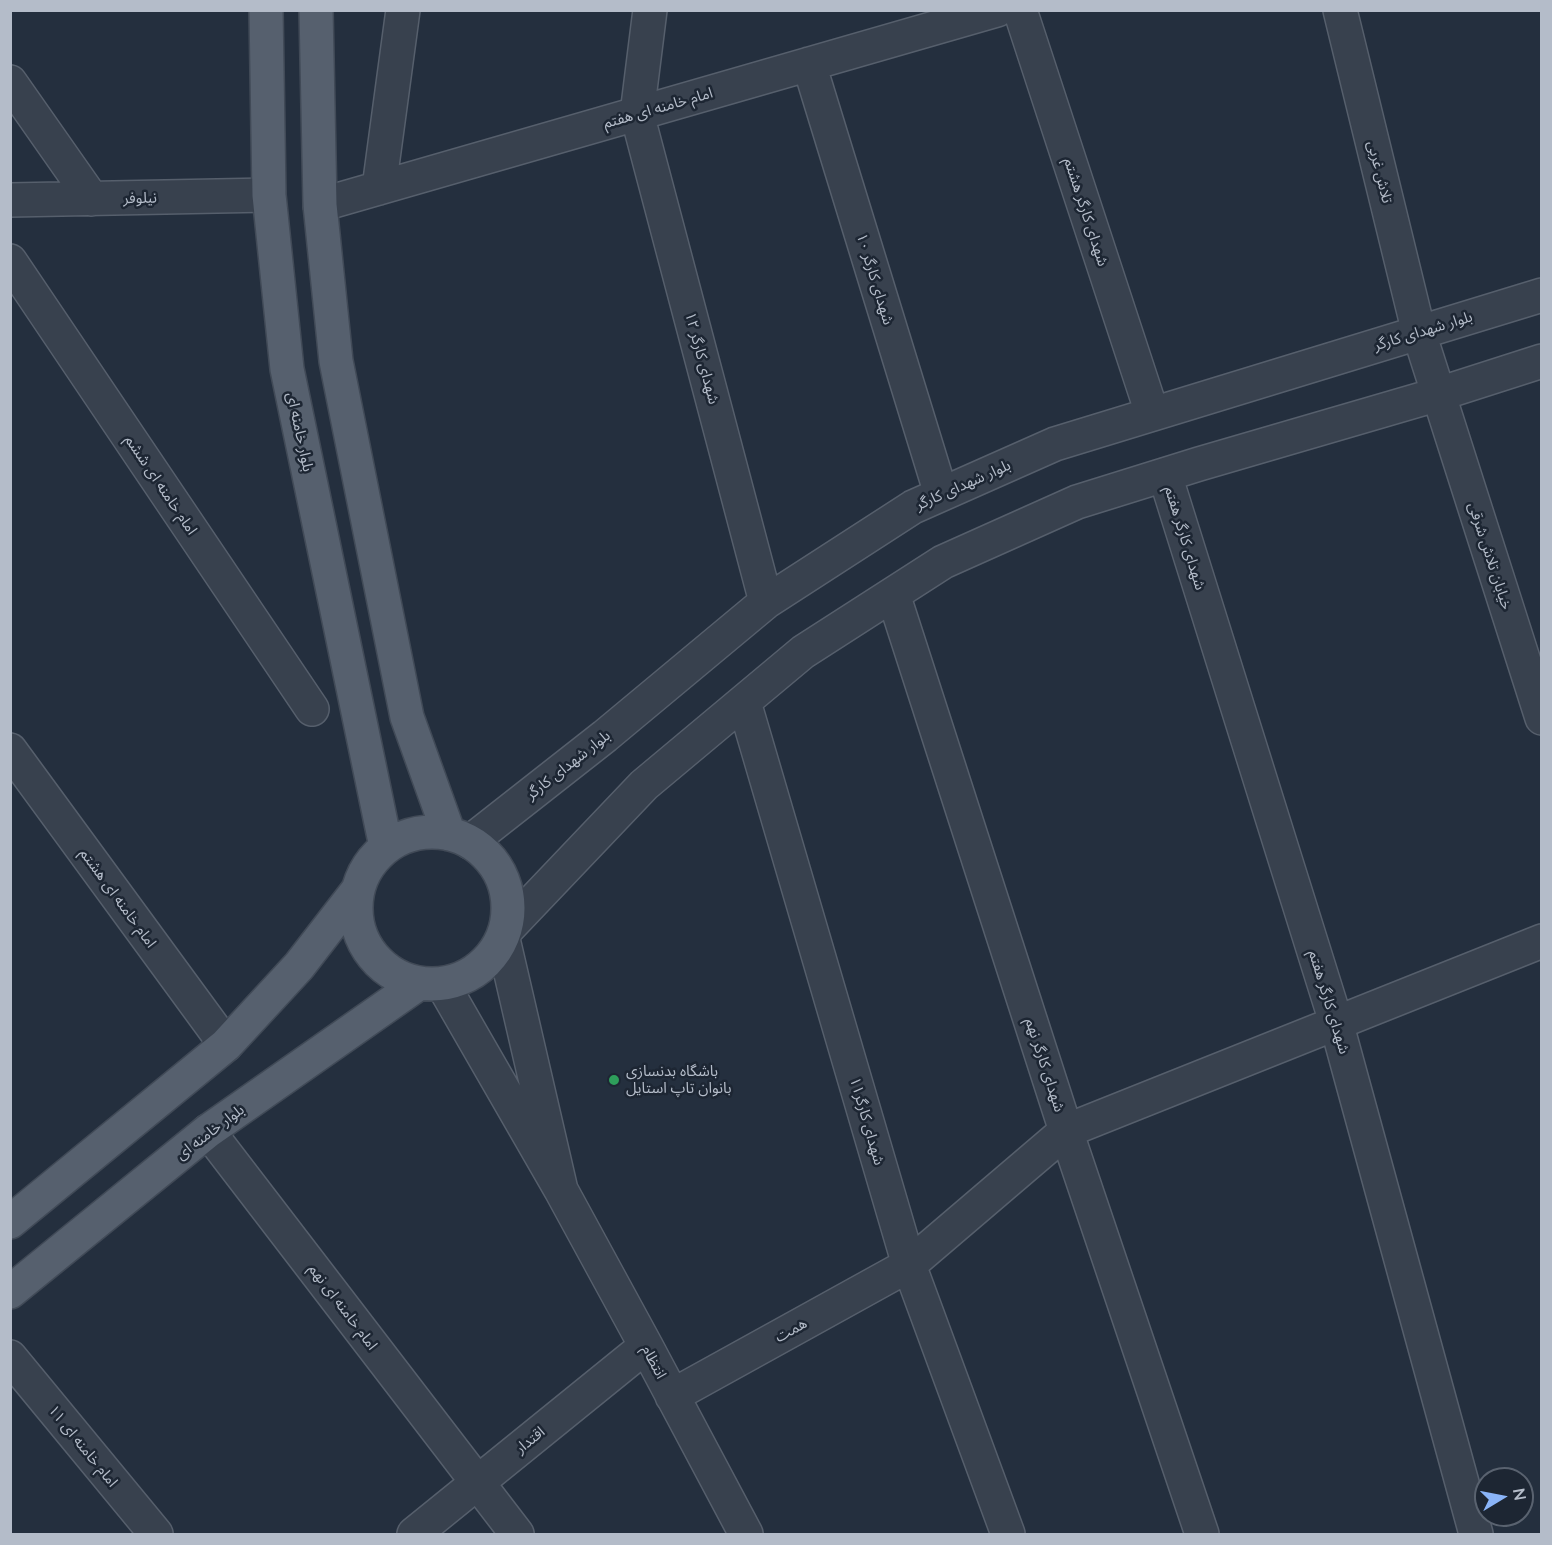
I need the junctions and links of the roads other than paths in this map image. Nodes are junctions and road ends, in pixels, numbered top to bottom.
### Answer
1 (266, 10) edge
2 (316, 10) edge
3 (403, 10) edge
4 (650, 10) edge
5 (997, 10) edge
6 (1020, 10) edge
7 (1340, 10) edge
8 (950, 17) edge
9 (809, 64) junction
10 (10, 82) edge
11 (637, 114) junction
12 (379, 188) junction
13 (269, 195) junction
14 (92, 199) junction
15 (10, 200) edge
16 (320, 205) junction
17 (10, 261) edge
18 (1542, 295) edge
19 (1419, 333) junction
20 (1542, 361) edge
21 (1439, 394) junction
22 (1152, 413) junction
23 (1165, 475) junction
24 (941, 494) junction
25 (893, 594) junction
26 (766, 602) junction
27 (744, 702) junction
28 (312, 709) dead end
29 (1542, 718) edge
30 (10, 750) edge
31 (460, 838) junction
32 (386, 847) junction
33 (357, 891) junction
34 (504, 935) junction
35 (1542, 941) edge
36 (431, 985) junction
37 (1336, 1022) junction
38 (226, 1045) junction
39 (208, 1131) junction
40 (1066, 1131) junction
41 (561, 1190) junction
42 (10, 1222) edge
43 (909, 1265) junction
44 (10, 1292) edge
45 (646, 1346) junction
46 (10, 1357) edge
47 (672, 1396) junction
48 (477, 1483) junction
49 (156, 1534) edge
50 (414, 1534) edge
51 (517, 1534) edge
52 (746, 1534) edge
53 (1008, 1534) edge
54 (1202, 1534) edge
55 (1476, 1534) edge

1 - 13 main road, بلوار خامنه ای
2 - 16 main road
3 - 12 street
4 - 11 street
5 - 8 street, امام خامنه ای هفتم
6 - 22 street, شهدای کارگر هشتم
7 - 19 street, تلاش غربی
8 - 9 street, امام خامنه ای هفتم
9 - 11 street, امام خامنه ای هفتم
9 - 24 street, شهدای کارگر ۱۰
10 - 14 street
11 - 12 street, امام خامنه ای هفتم
11 - 26 street, شهدای کارگر ۱۲
12 - 16 street, امام خامنه ای هفتم
13 - 14 street, نیلوفر
13 - 32 main road, بلوار خامنه ای
14 - 15 street, نیلوفر
16 - 31 main road
17 - 28 street, امام خامنه ای ششم
18 - 19 street, بلوار شهدای کارگر
19 - 21 street, تلاش غربی
19 - 22 street, بلوار شهدای کارگر
20 - 21 street
21 - 23 street
21 - 29 street, خیابان تلاش شرقی
22 - 24 street, بلوار شهدای کارگر
23 - 25 street
23 - 37 street, شهدای کارگر هفتم
24 - 26 street, بلوار شهدای کارگر
25 - 27 street
25 - 40 street, شهدای کارگر نهم
26 - 31 street, بلوار شهدای کارگر
27 - 34 street
27 - 43 street, شهدای کارگر۱۱
30 - 38 street, امام خامنه ای هشتم
31 - 32 main road
31 - 34 main road
32 - 33 main road
33 - 36 main road
33 - 38 main road
34 - 36 main road
34 - 41 street
35 - 37 street, همت
36 - 39 main road, بلوار خامنه ای
36 - 41 street
37 - 40 street, همت
37 - 55 street, شهدای کارگر هفتم
38 - 42 main road
39 - 44 main road, بلوار خامنه ای
39 - 48 street, امام خامنه ای نهم
40 - 43 street, همت
40 - 54 street, شهدای کارگر نهم
41 - 45 street, انتظام
43 - 47 street, همت
43 - 53 street, شهدای کارگر۱۱
45 - 47 street, انتظام
45 - 48 street, اقتدار
46 - 49 street, امام خامنه ای ۱۱
47 - 52 street, انتظام
48 - 50 street, اقتدار
48 - 51 street, امام خامنه ای نهم

